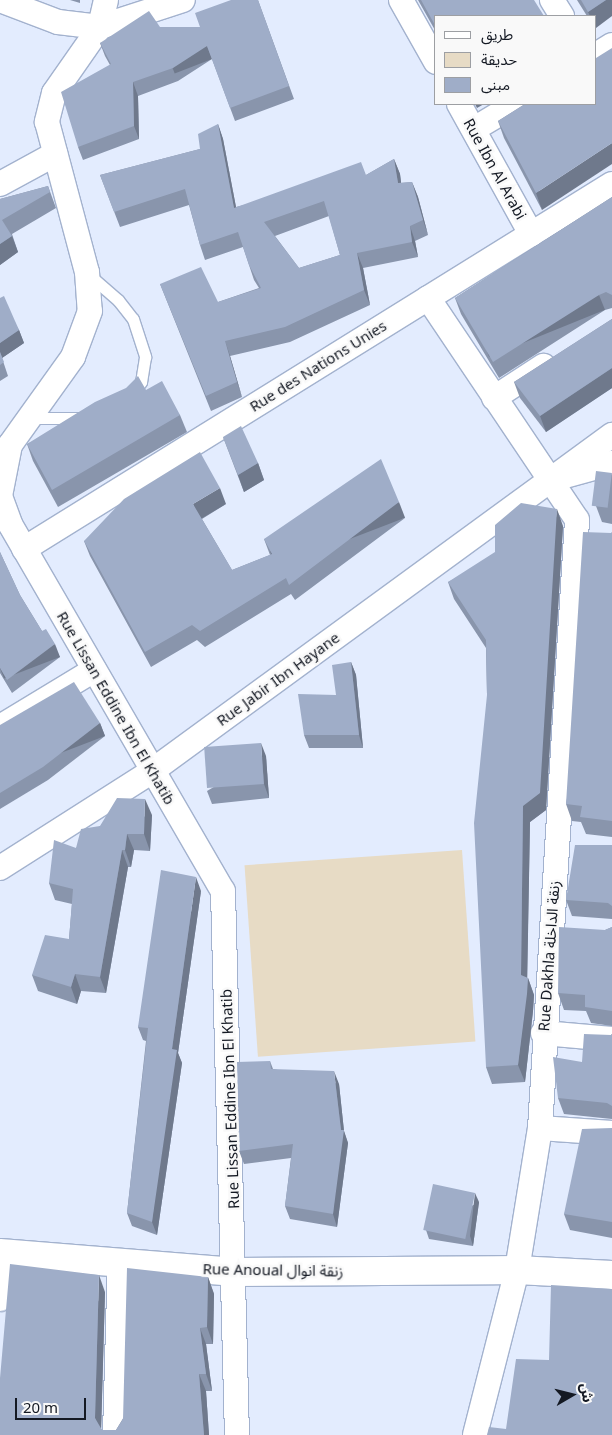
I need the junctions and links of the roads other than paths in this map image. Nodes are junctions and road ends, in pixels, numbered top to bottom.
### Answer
1 (0, 0) edge
2 (106, 0) edge
3 (183, 0) edge
4 (401, 0) edge
5 (552, 0) edge
6 (561, 15) edge
7 (100, 27) junction
8 (612, 45) edge
9 (597, 54) edge
10 (434, 58) edge
11 (460, 105) edge
12 (514, 105) edge
13 (474, 129) junction
14 (55, 154) junction
15 (0, 184) edge
16 (612, 184) edge
17 (531, 234) junction
18 (87, 272) junction
19 (428, 298) junction
20 (565, 353) edge
21 (494, 398) junction
22 (122, 402) edge
23 (94, 416) edge
24 (32, 418) junction
25 (612, 435) edge
26 (5, 446) edge
27 (612, 463) edge
28 (549, 480) junction
29 (5, 526) edge
30 (576, 533) junction
31 (603, 536) edge
32 (24, 549) junction
33 (94, 670) junction
34 (0, 727) edge
35 (152, 771) junction
36 (556, 846) junction
37 (584, 848) edge
38 (0, 868) edge
39 (550, 928) junction
40 (577, 930) edge
41 (543, 1033) junction
42 (612, 1039) edge
43 (540, 1128) junction
44 (612, 1133) edge
45 (2, 1254) edge
46 (120, 1261) junction
47 (517, 1270) junction
48 (235, 1272) junction
49 (612, 1276) edge
50 (0, 1299) edge
51 (115, 1435) edge
52 (238, 1435) edge
53 (475, 1435) edge

1 - 7 street
2 - 7 street
3 - 7 street
4 - 10 street
5 - 6 street
7 - 14 street, Rue Lissan Eddine Ibn El Khatib
8 - 9 street
11 - 13 street, Rue Ibn Al Arabi
12 - 13 street
13 - 17 street, Rue Ibn Al Arabi
14 - 15 street
14 - 18 street, Rue Lissan Eddine Ibn El Khatib
16 - 17 street, Rue des Nations Unies
17 - 19 street, Rue des Nations Unies
18 - 22 lane
18 - 24 street, Rue Lissan Eddine Ibn El Khatib
19 - 21 street, Rue Dakhla زنقة الداخلة
19 - 32 street, Rue des Nations Unies
20 - 21 street
21 - 28 street, Rue Dakhla زنقة الداخلة
23 - 24 lane
24 - 26 street, Rue Lissan Eddine Ibn El Khatib
25 - 28 street, Rue Jabir Ibn Hayane
26 - 29 street, Rue Lissan Eddine Ibn El Khatib
27 - 28 street
28 - 30 street, Rue Dakhla زنقة الداخلة
28 - 35 street, Rue Jabir Ibn Hayane
29 - 32 street, Rue Lissan Eddine Ibn El Khatib
30 - 31 street
30 - 36 street, Rue Dakhla زنقة الداخلة
32 - 33 street, Rue Lissan Eddine Ibn El Khatib
33 - 34 street
33 - 35 street, Rue Lissan Eddine Ibn El Khatib
35 - 38 street, Rue Jabir Ibn Hayane
35 - 48 street, Rue Lissan Eddine Ibn El Khatib
36 - 37 street
36 - 39 street, Rue Dakhla زنقة الداخلة
39 - 40 street
39 - 41 street, Rue Dakhla زنقة الداخلة
41 - 42 street
41 - 43 street, Rue Dakhla زنقة الداخلة
43 - 44 street
43 - 47 street, Rue Dakhla زنقة الداخلة
45 - 46 street, Rue Anoual زنقة انوال
45 - 50 street
46 - 48 street, Rue Anoual زنقة انوال
46 - 51 street
47 - 48 street, Rue Anoual زنقة انوال
47 - 49 street, Rue Anoual زنقة انوال
47 - 53 street, Rue Dakhla زنقة الداخلة
48 - 52 street, Rue Lissan Eddine Ibn El Khatib

